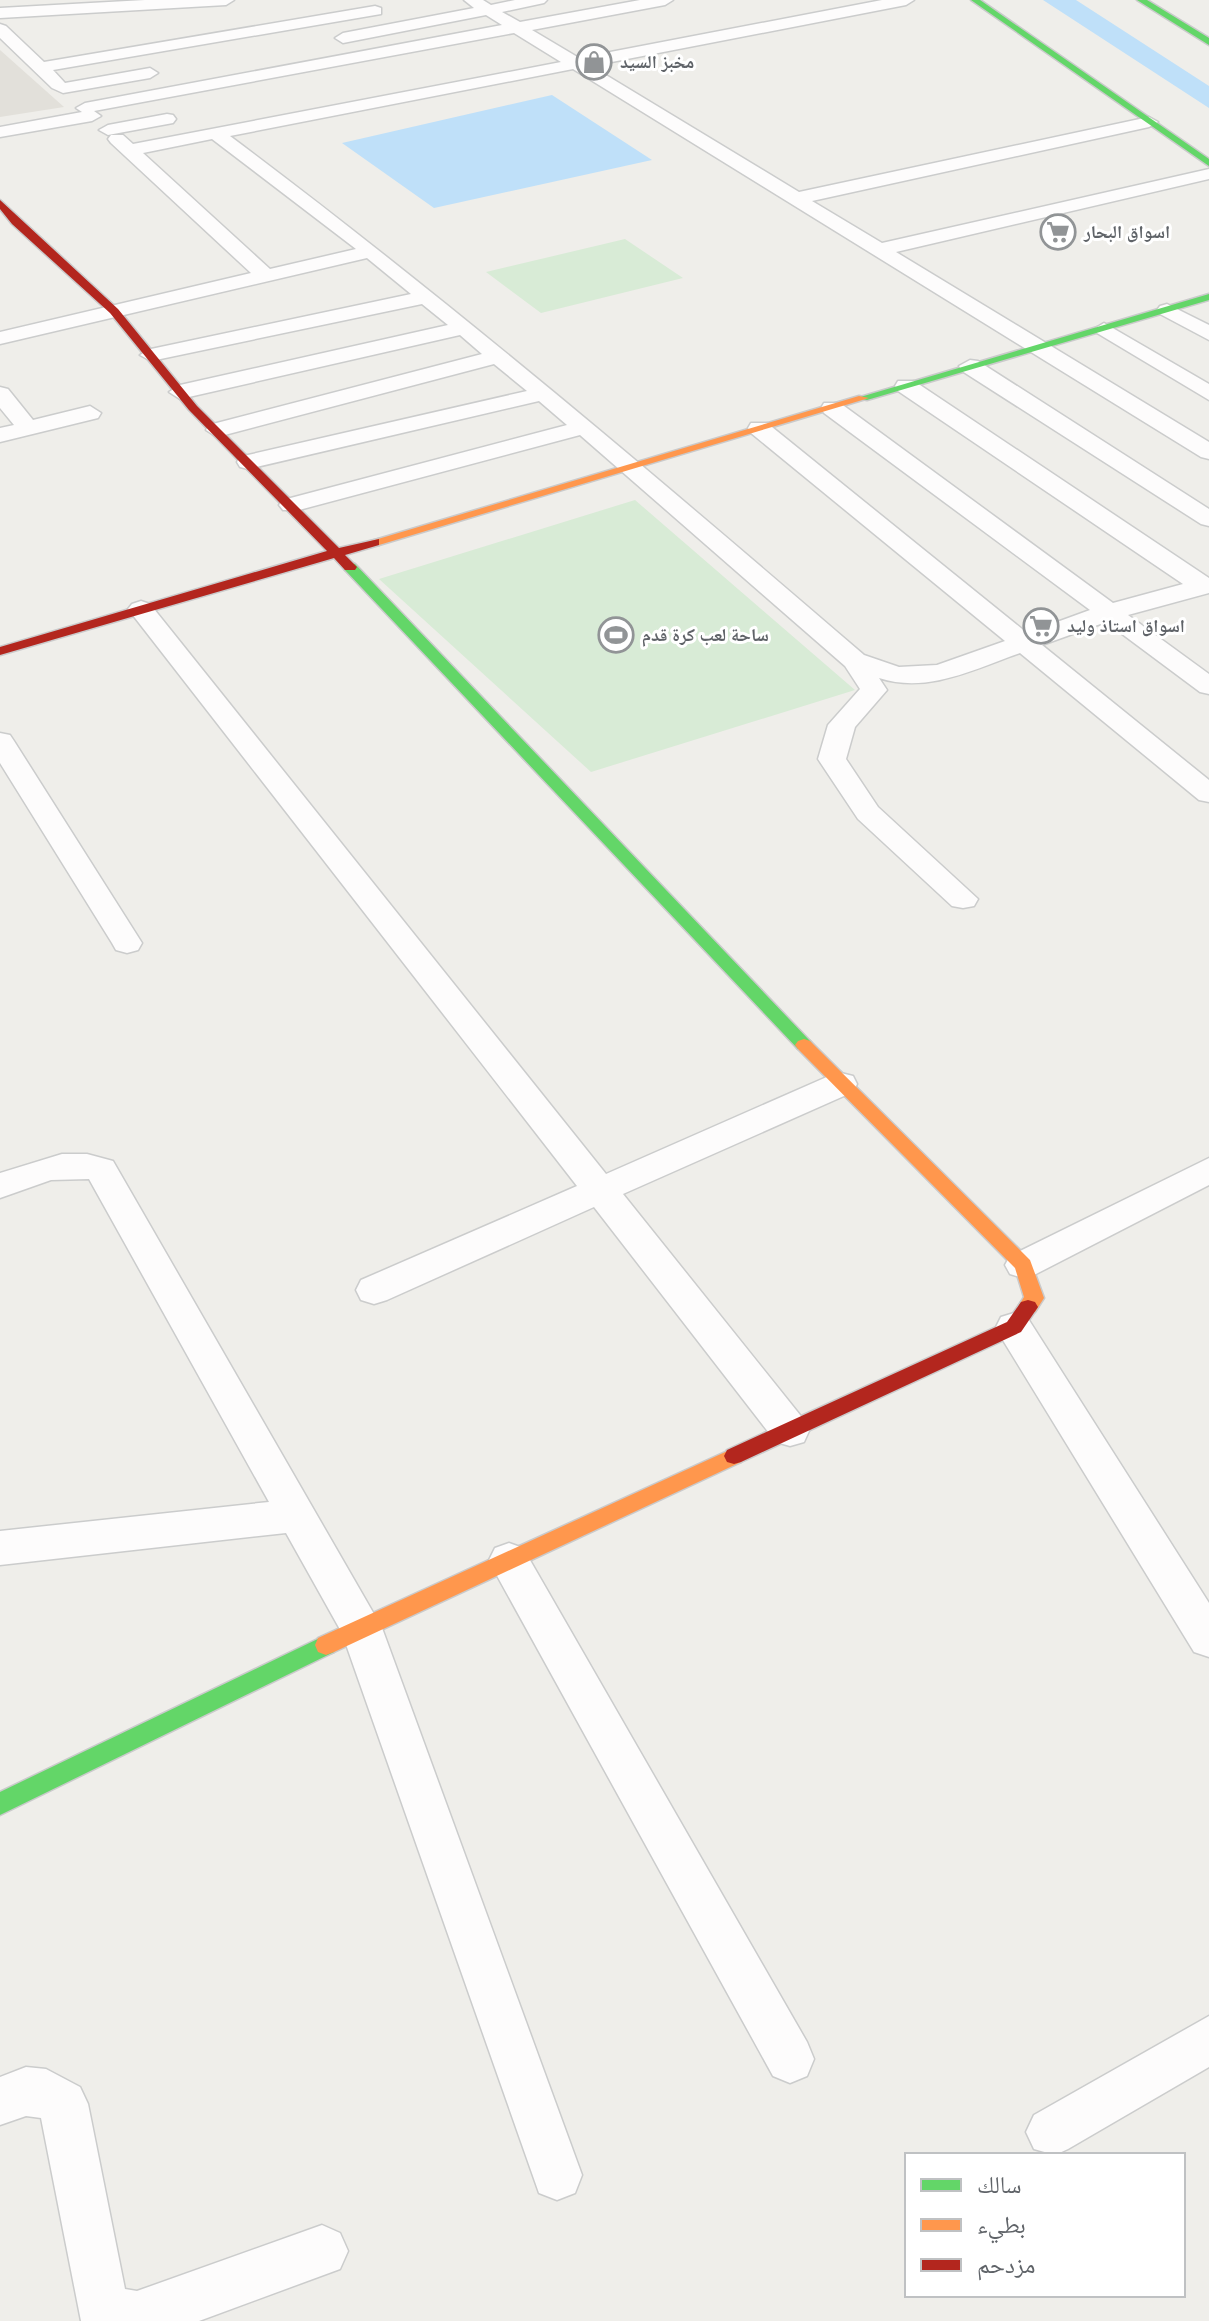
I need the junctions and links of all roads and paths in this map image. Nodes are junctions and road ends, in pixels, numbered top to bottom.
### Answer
1 (226, 0) edge
2 (539, 0) edge
3 (665, 0) edge
4 (906, 0) edge
5 (975, 0) edge
6 (1141, 0) edge
7 (480, 5) edge
8 (35, 6) edge
9 (396, 7) dead end
10 (0, 13) edge
11 (214, 15) edge
12 (0, 29) edge
13 (518, 29) junction
14 (322, 42) dead end
15 (1209, 42) edge
16 (549, 48) junction
17 (519, 54) dead end
18 (575, 64) junction
19 (41, 67) junction
20 (169, 69) dead end
21 (285, 72) junction
22 (63, 88) junction
23 (88, 112) junction
24 (184, 116) dead end
25 (1149, 122) junction
26 (108, 130) junction
27 (0, 132) edge
28 (216, 134) junction
29 (130, 150) junction
30 (1209, 163) edge
31 (1209, 174) edge
32 (794, 199) junction
33 (0, 203) edge
34 (8, 223) edge
35 (877, 250) junction
36 (371, 251) junction
37 (265, 275) junction
38 (426, 297) junction
39 (1209, 297) edge
40 (1167, 310) junction
41 (114, 311) junction
42 (463, 328) junction
43 (1104, 329) junction
44 (1209, 334) edge
45 (0, 338) edge
46 (1036, 347) junction
47 (151, 355) junction
48 (498, 356) junction
49 (970, 366) junction
50 (906, 386) junction
51 (180, 392) junction
52 (0, 394) edge
53 (543, 394) junction
54 (1209, 394) edge
55 (832, 408) junction
56 (90, 413) dead end
57 (1145, 415) junction
58 (584, 427) junction
59 (28, 428) junction
60 (759, 428) junction
61 (217, 430) junction
62 (0, 435) edge
63 (1209, 452) edge
64 (248, 462) junction
65 (631, 466) junction
66 (291, 505) junction
67 (1209, 519) edge
68 (333, 552) junction
69 (1206, 586) edge
70 (141, 609) junction
71 (1109, 612) junction
72 (1026, 643) junction
73 (0, 651) edge
74 (855, 661) junction
75 (1209, 686) edge
76 (0, 741) edge
77 (1209, 794) edge
78 (963, 899) dead end
79 (127, 943) dead end
80 (841, 1084) junction
81 (1209, 1170) edge
82 (0, 1186) edge
83 (602, 1192) junction
84 (1023, 1265) junction
85 (374, 1290) dead end
86 (1014, 1327) junction
87 (790, 1431) junction
88 (298, 1515) junction
89 (0, 1548) edge
90 (509, 1560) junction
91 (361, 1628) junction
92 (1209, 1639) edge
93 (0, 1804) edge
94 (1209, 2040) edge
95 (790, 2059) dead end
96 (0, 2101) edge
97 (1051, 2132) dead end
98 (557, 2175) dead end
99 (322, 2251) dead end

1 - 11 street
2 - 7 street
3 - 13 street
4 - 18 street
5 - 25 main road
6 - 15 main road
7 - 13 street
7 - 14 street
8 - 10 street
8 - 11 street
9 - 11 street
11 - 19 street
11 - 21 street
12 - 19 street
13 - 16 street
13 - 21 street
16 - 17 street
16 - 18 street
18 - 28 street
18 - 32 street
19 - 22 street
20 - 22 street
21 - 23 street
22 - 23 street
23 - 26 street
23 - 27 street
24 - 26 street
25 - 30 main road
25 - 32 street
26 - 29 street
28 - 29 street
28 - 36 street
29 - 37 street
31 - 35 street
32 - 35 street
33 - 34 main road
34 - 41 main road
35 - 46 street
36 - 37 street
36 - 38 street
37 - 41 street
38 - 42 street
38 - 47 street
39 - 40 main road
40 - 43 main road
40 - 44 street
41 - 45 street
41 - 47 main road
42 - 48 street
42 - 51 street
43 - 46 main road
43 - 54 street
46 - 49 main road
46 - 57 street
47 - 51 main road
48 - 53 street
48 - 61 street
49 - 50 main road
49 - 67 street
50 - 55 main road
50 - 69 street
51 - 61 main road
52 - 59 street
53 - 58 street
53 - 64 street
54 - 57 street
55 - 60 main road
55 - 71 street
56 - 59 street
57 - 63 street
58 - 65 street
58 - 66 street
59 - 62 street
60 - 65 main road
60 - 72 street
61 - 64 main road
64 - 66 main road
65 - 68 main road
65 - 74 street
66 - 68 main road
68 - 70 main road
68 - 80 main road
69 - 71 street
70 - 73 main road
70 - 83 street
71 - 72 street
71 - 75 street
72 - 74 street
72 - 77 street
74 - 78 street
76 - 79 street
80 - 83 street
80 - 84 main road
81 - 84 street
82 - 88 street
83 - 85 street
83 - 87 street
84 - 86 main road
86 - 87 main road
86 - 92 street
87 - 90 main road
88 - 89 street
88 - 91 street
90 - 91 main road
90 - 95 street
91 - 93 main road
91 - 98 street
94 - 97 street
96 - 99 street

